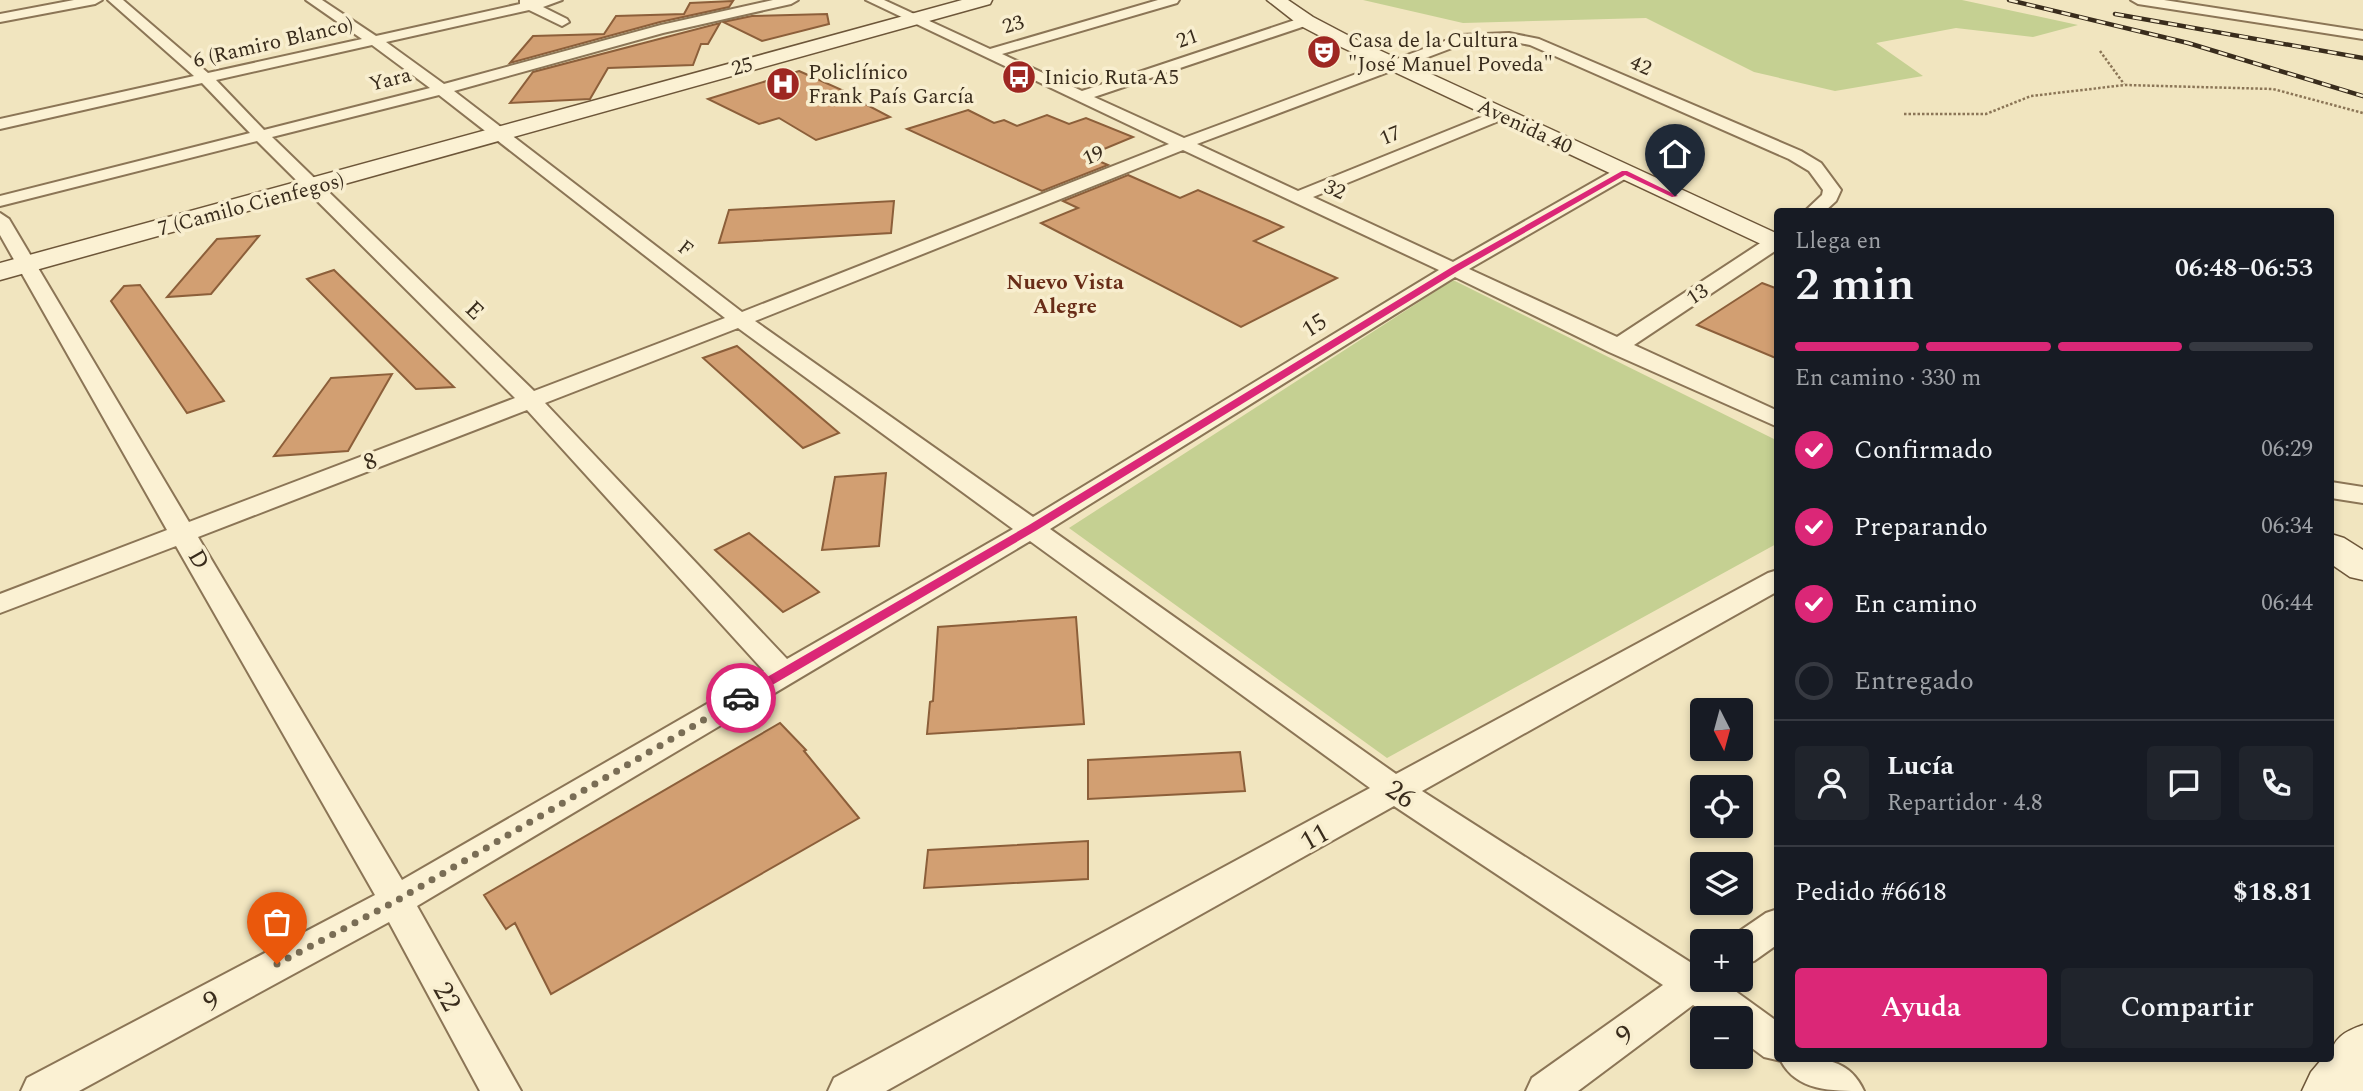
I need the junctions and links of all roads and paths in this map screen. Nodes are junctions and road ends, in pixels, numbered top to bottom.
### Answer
1 (95, 0) edge
2 (115, 0) edge
3 (313, 0) edge
4 (555, 0) edge
5 (791, 0) edge
6 (873, 0) edge
7 (983, 0) edge
8 (1172, 0) edge
9 (1276, 0) edge
10 (2138, 0) edge
11 (526, 3) edge
12 (0, 18) edge
13 (913, 19) junction
14 (1306, 21) junction
15 (562, 22) dead end
16 (2363, 35) edge
17 (1466, 38) joint
18 (375, 41) junction
19 (2100, 51) dead end
20 (987, 54) junction
21 (1398, 65) junction
22 (206, 79) junction
23 (2125, 85) junction
24 (441, 90) junction
25 (1082, 96) junction
26 (2363, 113) edge
27 (1904, 114) dead end
28 (1500, 115) junction
29 (0, 124) edge
30 (501, 133) junction
31 (259, 135) junction
32 (1183, 144) junction
33 (1625, 172) junction
34 (311, 187) junction
35 (1298, 197) junction
36 (0, 201) edge
37 (1818, 208) edge
38 (0, 219) edge
39 (1774, 242) edge
40 (1774, 245) edge
41 (26, 265) junction
42 (1455, 269) junction
43 (0, 272) edge
44 (740, 320) junction
45 (1617, 346) junction
46 (530, 400) junction
47 (1774, 418) edge
48 (2334, 490) edge
49 (2363, 495) edge
50 (1033, 528) junction
51 (184, 533) junction
52 (2334, 548) edge
53 (2363, 568) edge
54 (1774, 581) edge
55 (0, 604) edge
56 (783, 673) junction
57 (1397, 791) junction
58 (396, 901) junction
59 (1774, 927) edge
60 (1753, 942) edge
61 (1690, 976) edge
62 (1690, 987) edge
63 (1712, 992) edge
64 (1774, 1041) edge
65 (2363, 1050) edge
66 (1802, 1062) edge
67 (41, 1091) edge
68 (501, 1091) edge
69 (848, 1091) edge
70 (1546, 1091) edge
71 (1844, 1091) edge
72 (2330, 1091) edge

1 - 12 street
2 - 22 street, E
3 - 18 street, F
4 - 11 street, 6 (Ramiro Blanco)
5 - 24 street, Yara
6 - 13 street, 32
7 - 13 street, 25
8 - 20 street, 23
9 - 14 street, Avenida 40
10 - 16 street
11 - 15 street
11 - 18 street, 6 (Ramiro Blanco)
13 - 20 street, 32
13 - 30 street, 25
14 - 21 street, Avenida 40
14 - 25 street, 21
17 - 21 street, 19
17 - 37 street, 42
18 - 22 street, 6 (Ramiro Blanco)
18 - 24 street, F
19 - 23 path
20 - 25 street, 32
21 - 28 street, Avenida 40
21 - 32 street, 19
22 - 29 street, 6 (Ramiro Blanco)
22 - 31 street, E
23 - 26 path
23 - 27 path
24 - 30 street, F
24 - 31 street, Yara
25 - 32 street, 32
28 - 33 street, Avenida 40
28 - 35 street, 17
30 - 34 street, 7 (Camilo Cienfegos)
30 - 44 street, F
31 - 34 street, E
31 - 36 street, Yara
32 - 35 street, 32
32 - 44 street, 19
33 - 39 street, Avenida 40
33 - 42 street, 15
34 - 41 street, 7 (Camilo Cienfegos)
34 - 46 street, E
35 - 42 street, 32
38 - 41 street, D
40 - 45 street, 13
41 - 43 street, 7 (Camilo Cienfegos)
41 - 51 street, D
42 - 45 street, 32
42 - 50 street, 15
44 - 46 street, 8
44 - 50 street, F
45 - 47 street, 32
46 - 51 street, 8
46 - 56 street, E
48 - 49 street
50 - 56 street, 9
50 - 57 street, 26
51 - 55 street, 8
51 - 58 street, D
52 - 53 street
54 - 57 street, 11
56 - 58 street, 9
57 - 61 street, 26
57 - 69 street, 11
58 - 67 street, 9
58 - 68 street, 22
59 - 60 street
62 - 70 street, 9
63 - 64 street, 26
65 - 72 street
66 - 71 street

